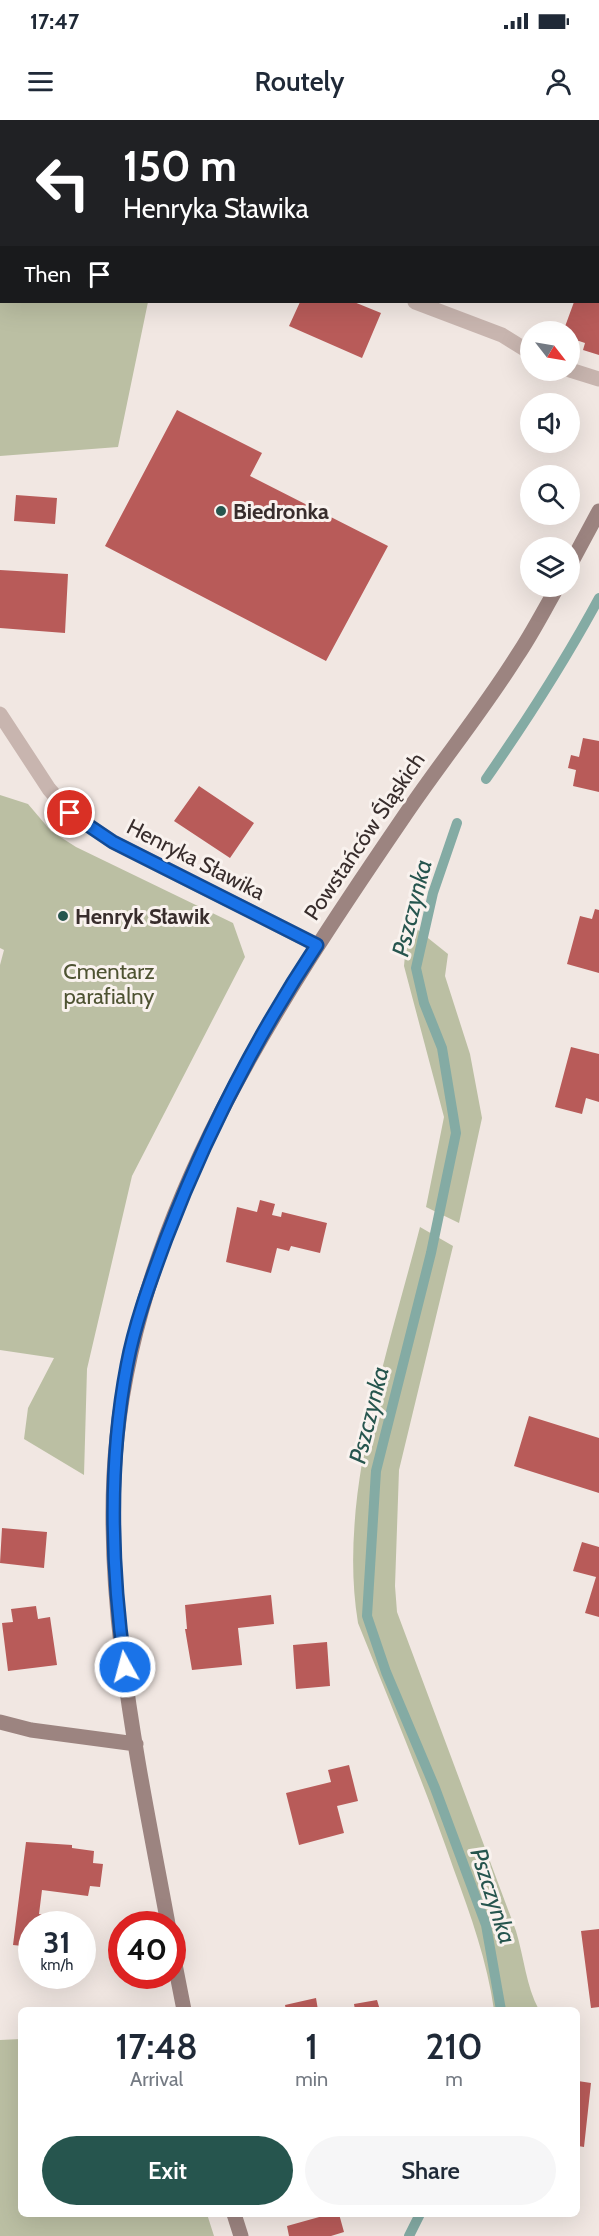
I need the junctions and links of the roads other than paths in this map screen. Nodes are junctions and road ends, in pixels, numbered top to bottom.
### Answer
1 (418, 303) edge
2 (520, 346) edge
3 (580, 373) edge
4 (599, 379) edge
5 (599, 511) edge
6 (580, 546) edge
7 (552, 597) edge
8 (0, 714) edge
9 (317, 945) junction
10 (0, 1722) edge
11 (136, 1744) junction
12 (166, 1911) edge
13 (180, 1989) edge
14 (183, 2007) edge
15 (235, 2217) edge
16 (241, 2236) edge

1 - 2 street
3 - 4 street
5 - 6 street
7 - 9 street, Powstańców Śląskich
8 - 9 street, Henryka Sławika
9 - 11 street, Powstańców Śląskich
10 - 11 street
11 - 12 street, Powstańców Śląskich
13 - 14 street
15 - 16 street

